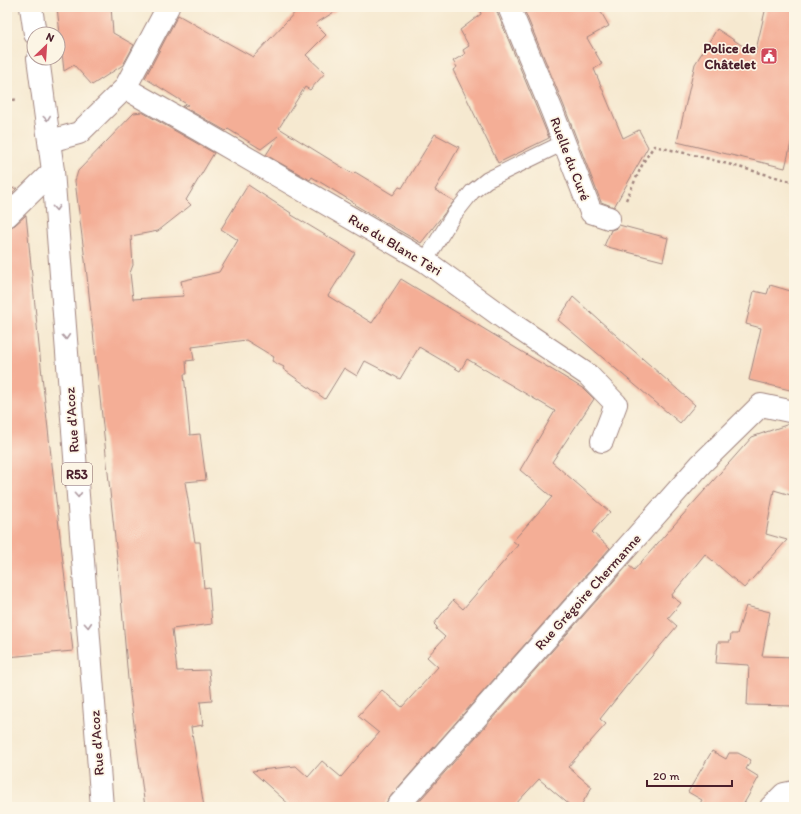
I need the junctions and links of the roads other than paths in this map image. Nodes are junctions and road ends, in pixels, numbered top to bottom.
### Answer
1 (31, 7) edge
2 (168, 7) edge
3 (508, 7) edge
4 (33, 26) edge
5 (39, 66) edge
6 (125, 88) junction
7 (50, 141) junction
8 (564, 142) junction
9 (53, 171) junction
10 (7, 216) edge
11 (609, 218) road end
12 (425, 262) junction
13 (794, 412) edge
14 (602, 441) dead end
15 (794, 792) edge
16 (102, 807) edge
17 (397, 807) edge
18 (771, 807) edge

1 - 4 street
2 - 6 street
3 - 8 street, Ruelle du Curé
5 -> 7 street, Rue d'Acoz / R53
6 - 7 street
6 - 12 street, Rue du Blanc Tèri
7 - 9 street, Rue d'Acoz / R53
8 - 11 street, Ruelle du Curé
8 - 12 lane
9 - 10 street
9 -> 16 street, Rue d'Acoz / R53
12 - 14 street, Rue du Blanc Tèri
13 - 17 street, Rue Grégoire Chermanne
15 - 18 street

